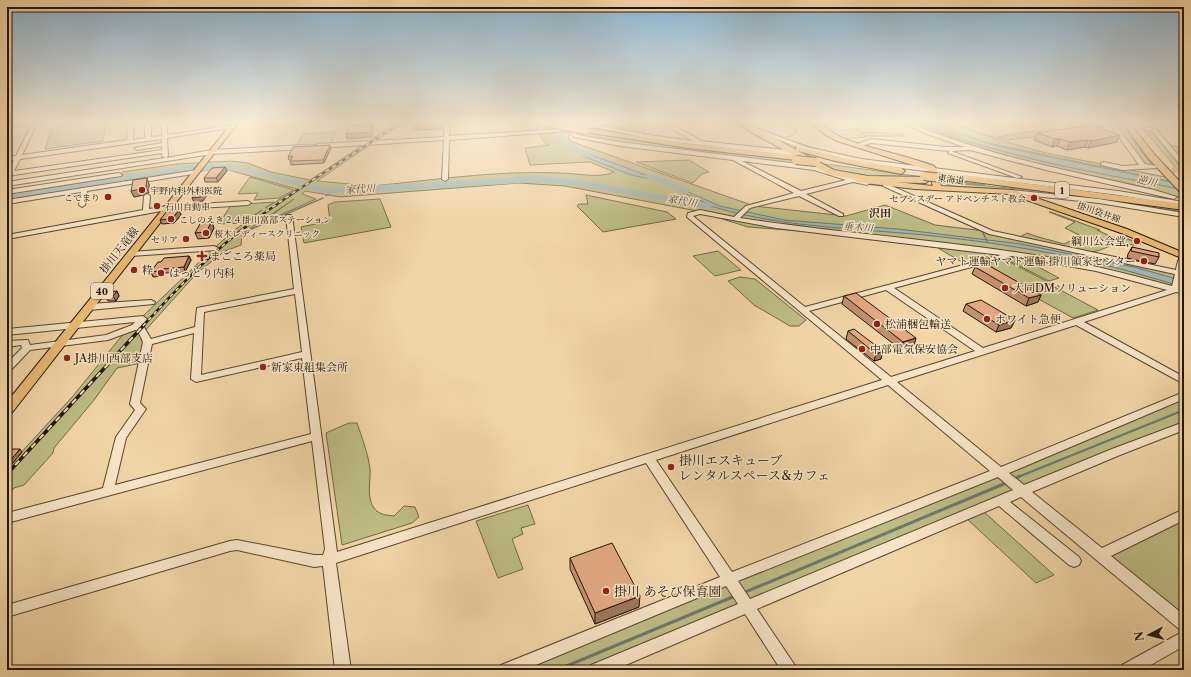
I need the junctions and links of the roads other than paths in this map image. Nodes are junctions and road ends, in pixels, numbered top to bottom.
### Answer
1 (62, 155) edge
2 (77, 155) edge
3 (137, 155) edge
4 (166, 155) edge
5 (195, 155) edge
6 (210, 155) edge
7 (446, 155) edge
8 (734, 155) edge
9 (736, 155) edge
10 (745, 155) edge
11 (778, 155) edge
12 (792, 155) edge
13 (816, 155) edge
14 (833, 155) edge
15 (891, 155) edge
16 (958, 155) edge
17 (996, 155) edge
18 (1134, 155) edge
19 (1150, 155) edge
20 (1161, 155) edge
21 (1170, 155) edge
22 (18, 157) junction
23 (796, 157) junction
24 (7, 159) edge
25 (166, 159) junction
26 (44, 161) junction
27 (814, 161) junction
28 (74, 164) junction
29 (1103, 164) dead end
30 (1143, 166) junction
31 (1154, 167) tunnel mouth
32 (901, 170) junction
33 (197, 172) junction
34 (832, 172) junction
35 (1182, 173) edge
36 (9, 174) edge
37 (71, 174) junction
38 (119, 175) dead end
39 (925, 176) junction
40 (939, 178) junction
41 (445, 179) dead end
42 (852, 180) junction
43 (1030, 182) junction
44 (68, 183) junction
45 (7, 184) edge
46 (885, 185) junction
47 (84, 190) junction
48 (1184, 191) edge
49 (7, 192) edge
50 (1010, 192) junction
51 (67, 193) junction
52 (800, 194) junction
53 (147, 196) dead end
54 (1184, 200) edge
55 (67, 201) dead end
56 (7, 202) edge
57 (248, 203) dead end
58 (1184, 204) edge
59 (82, 205) dead end
60 (1184, 207) edge
61 (167, 208) junction
62 (1184, 211) edge
63 (146, 212) junction
64 (841, 215) dead end
65 (1184, 215) edge
66 (289, 216) dead end
67 (735, 219) junction
68 (7, 237) edge
69 (214, 248) dead end
70 (131, 254) junction
71 (1012, 254) junction
72 (1184, 257) edge
73 (1179, 274) junction
74 (886, 287) junction
75 (1178, 290) edge
76 (298, 291) junction
77 (151, 302) dead end
78 (90, 307) junction
79 (802, 310) junction
80 (1078, 322) junction
81 (76, 324) junction
82 (135, 327) junction
83 (199, 329) junction
84 (7, 332) edge
85 (148, 342) junction
86 (7, 344) edge
87 (59, 345) junction
88 (27, 348) junction
89 (983, 352) junction
90 (306, 354) junction
91 (7, 369) edge
92 (1184, 381) edge
93 (890, 382) junction
94 (1184, 395) edge
95 (7, 411) edge
96 (1184, 426) edge
97 (317, 436) junction
98 (649, 459) junction
99 (1002, 474) junction
100 (1021, 490) junction
101 (108, 492) junction
102 (1001, 501) junction
103 (1184, 514) edge
104 (7, 518) edge
105 (1101, 556) junction
106 (329, 560) junction
107 (1074, 561) dead end
108 (731, 581) junction
109 (746, 605) junction
110 (7, 611) edge
111 (1184, 624) edge
112 (1184, 638) edge
113 (343, 670) edge
114 (506, 670) edge
115 (596, 670) edge
116 (790, 670) edge
117 (1127, 670) edge

1 - 26 street
2 - 28 street
3 - 28 street
4 - 25 street
5 - 25 street
6 - 33 main road, 掛川天竜線 / 40
7 - 41 street
8 - 52 street
9 - 42 street
10 - 23 highway, 東海道 / 1
11 - 23 street
12 - 23 highway, 1
13 - 32 highway, 1
14 - 40 street
15 - 40 main road, 掛川袋井線
16 - 43 street
17 - 54 street
18 - 30 street
19 - 48 highway
20 - 35 highway
21 - 35 street
22 - 24 street
22 - 26 street
22 - 36 street
23 - 27 highway, 東海道 / 1, bridge
23 - 34 highway, 1
25 - 37 street
26 - 28 street
26 - 36 street
27 - 32 highway, 東海道 / 1
27 - 39 highway, 東海道 / 1
28 - 37 street
29 - 30 street
30 - 31 street
32 - 39 highway, 東海道 / 1
33 - 47 street
33 - 61 main road, 掛川天竜線 / 40
34 - 39 highway, 1
34 - 40 main road
37 - 44 street
37 - 45 street
38 - 44 street
39 - 40 highway, 1
40 - 43 street
40 - 46 street
40 - 50 main road, 掛川袋井線
40 - 60 highway, 東海道 / 1
40 - 62 highway, 1
42 - 46 street
42 - 52 street
43 - 58 street
44 - 49 street
46 - 73 street
47 - 51 street
47 - 59 street
50 - 65 street
50 - 72 main road, 掛川袋井線
51 - 55 street
51 - 56 street
52 - 64 street
52 - 67 street
53 - 63 street
57 - 61 street
61 - 63 street
61 - 70 main road, 掛川天竜線 / 40
63 - 68 street
66 - 76 street
67 - 71 street
67 - 79 street
69 - 70 street
70 - 78 main road, 掛川天竜線 / 40
71 - 74 street
71 - 75 street
72 - 73 street
73 - 75 street
74 - 79 street
74 - 89 street
75 - 80 street
76 - 83 street
76 - 90 street
77 - 78 street
78 - 81 main road, 掛川天竜線 / 40
79 - 93 street
80 - 89 street
80 - 92 street
81 - 82 street
81 - 84 street
81 - 87 main road, 掛川天竜線 / 40
82 - 85 street
82 - 87 street
83 - 85 street
83 - 90 street
85 - 101 street
86 - 88 street
87 - 88 street
87 - 95 main road, 掛川天竜線 / 40
88 - 91 street
89 - 93 street
90 - 97 street
93 - 98 street
93 - 99 street
94 - 99 street
96 - 100 street
97 - 101 street
97 - 106 street
98 - 106 street
98 - 108 street
99 - 100 street
99 - 108 street
100 - 102 street
100 - 105 street
101 - 104 street
102 - 107 street
102 - 109 street
103 - 105 street
105 - 111 street
106 - 110 street
106 - 113 street
108 - 109 street
108 - 114 street
109 - 115 street
109 - 116 street
112 - 117 street

